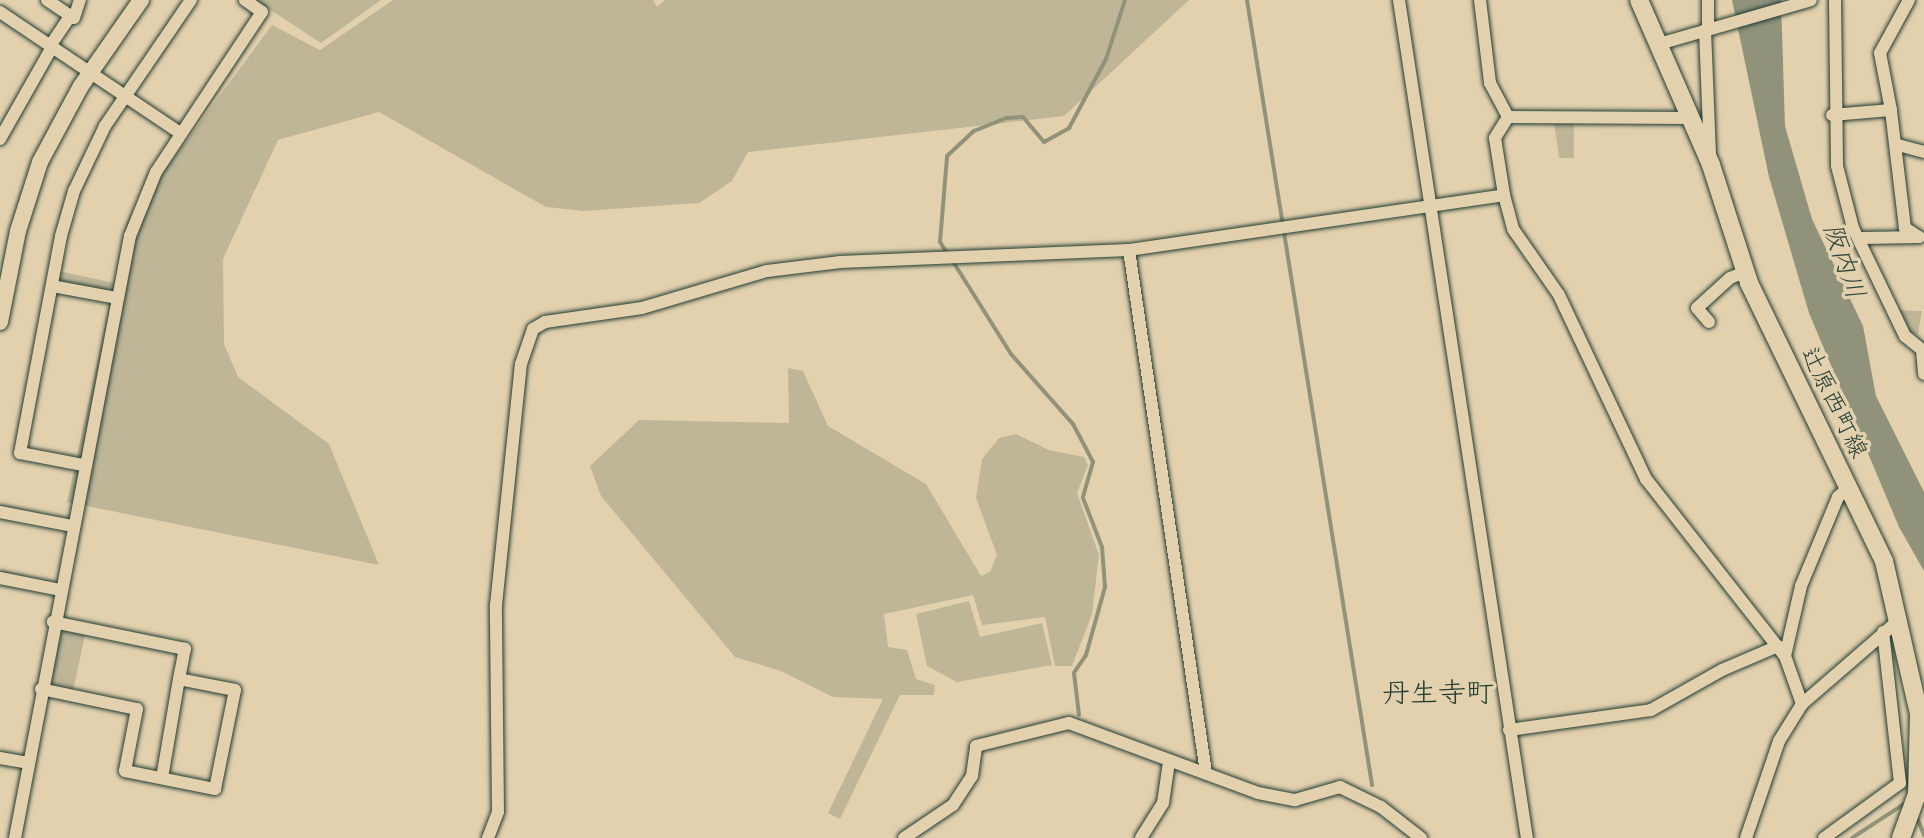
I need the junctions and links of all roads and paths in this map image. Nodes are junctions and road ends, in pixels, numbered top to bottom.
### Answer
1 (47, 0) edge
2 (80, 0) edge
3 (141, 0) edge
4 (191, 0) edge
5 (245, 0) edge
6 (1399, 0) edge
7 (1480, 0) edge
8 (1639, 0) edge
9 (1708, 0) edge
10 (1811, 0) edge
11 (1835, 0) edge
12 (1909, 0) edge
13 (66, 8) edge
14 (0, 12) edge
15 (1707, 29) junction
16 (1659, 44) junction
17 (51, 46) junction
18 (89, 73) junction
19 (125, 97) junction
20 (1891, 110) junction
21 (1832, 115) junction
22 (1508, 117) junction
23 (1692, 118) junction
24 (180, 133) junction
25 (0, 139) edge
26 (1898, 145) junction
27 (1924, 152) edge
28 (1711, 165) junction
29 (1504, 195) junction
30 (1430, 206) junction
31 (1862, 238) junction
32 (1922, 240) edge
33 (1129, 250) junction
34 (1745, 272) junction
35 (52, 286) junction
36 (117, 298) junction
37 (0, 322) edge
38 (1709, 322) dead end
39 (1923, 348) edge
40 (1924, 374) edge
41 (83, 465) junction
42 (1849, 487) junction
43 (0, 512) edge
44 (72, 526) junction
45 (0, 578) edge
46 (60, 590) junction
47 (1900, 619) junction
48 (53, 622) junction
49 (1883, 632) junction
50 (1782, 651) junction
51 (179, 679) junction
52 (41, 689) junction
53 (1802, 704) junction
54 (1509, 730) junction
55 (0, 758) edge
56 (1169, 762) junction
57 (27, 763) junction
58 (1206, 773) junction
59 (162, 778) junction
60 (489, 836) edge
61 (15, 838) edge
62 (504, 838) edge
63 (904, 838) edge
64 (1141, 838) edge
65 (1421, 838) edge
66 (1527, 838) edge
67 (1746, 838) edge
68 (1824, 838) edge
69 (1901, 838) edge

1 - 13 street
2 - 13 street
3 - 18 street
4 - 19 street
5 - 24 street
6 - 30 street
7 - 22 street
8 - 16 main road, 辻原西町線
9 - 15 street
10 - 15 street
11 - 21 street
12 - 20 street
13 - 17 street
14 - 17 street
15 - 16 street
15 - 28 street
16 - 23 main road, 辻原西町線
17 - 18 street
17 - 25 street
18 - 19 street
18 - 37 street
19 - 24 street
19 - 35 street
20 - 21 street
20 - 26 street
21 - 31 street
22 - 23 street
22 - 29 street
23 - 28 main road, 辻原西町線
24 - 36 street
26 - 27 street
26 - 32 street
28 - 34 main road, 辻原西町線
29 - 30 street
29 - 50 street
30 - 33 street
30 - 54 street
31 - 32 street
31 - 39 street
33 - 58 street
33 - 60 street
34 - 38 street
34 - 42 main road, 辻原西町線
35 - 36 street
35 - 41 street
36 - 41 street
39 - 40 street
41 - 44 street
42 - 47 main road, 辻原西町線
42 - 50 street
43 - 44 street
44 - 46 street
45 - 46 street
46 - 48 street
47 - 49 street
47 - 69 main road, 辻原西町線
48 - 51 street
48 - 52 street
49 - 53 street
49 - 68 street
50 - 53 street
50 - 54 street
51 - 59 street
51 - 59 street
52 - 57 street
52 - 59 street
53 - 67 street
54 - 66 street
55 - 57 street
56 - 58 street
56 - 63 street
56 - 64 street
57 - 61 street
58 - 65 street
60 - 62 street

